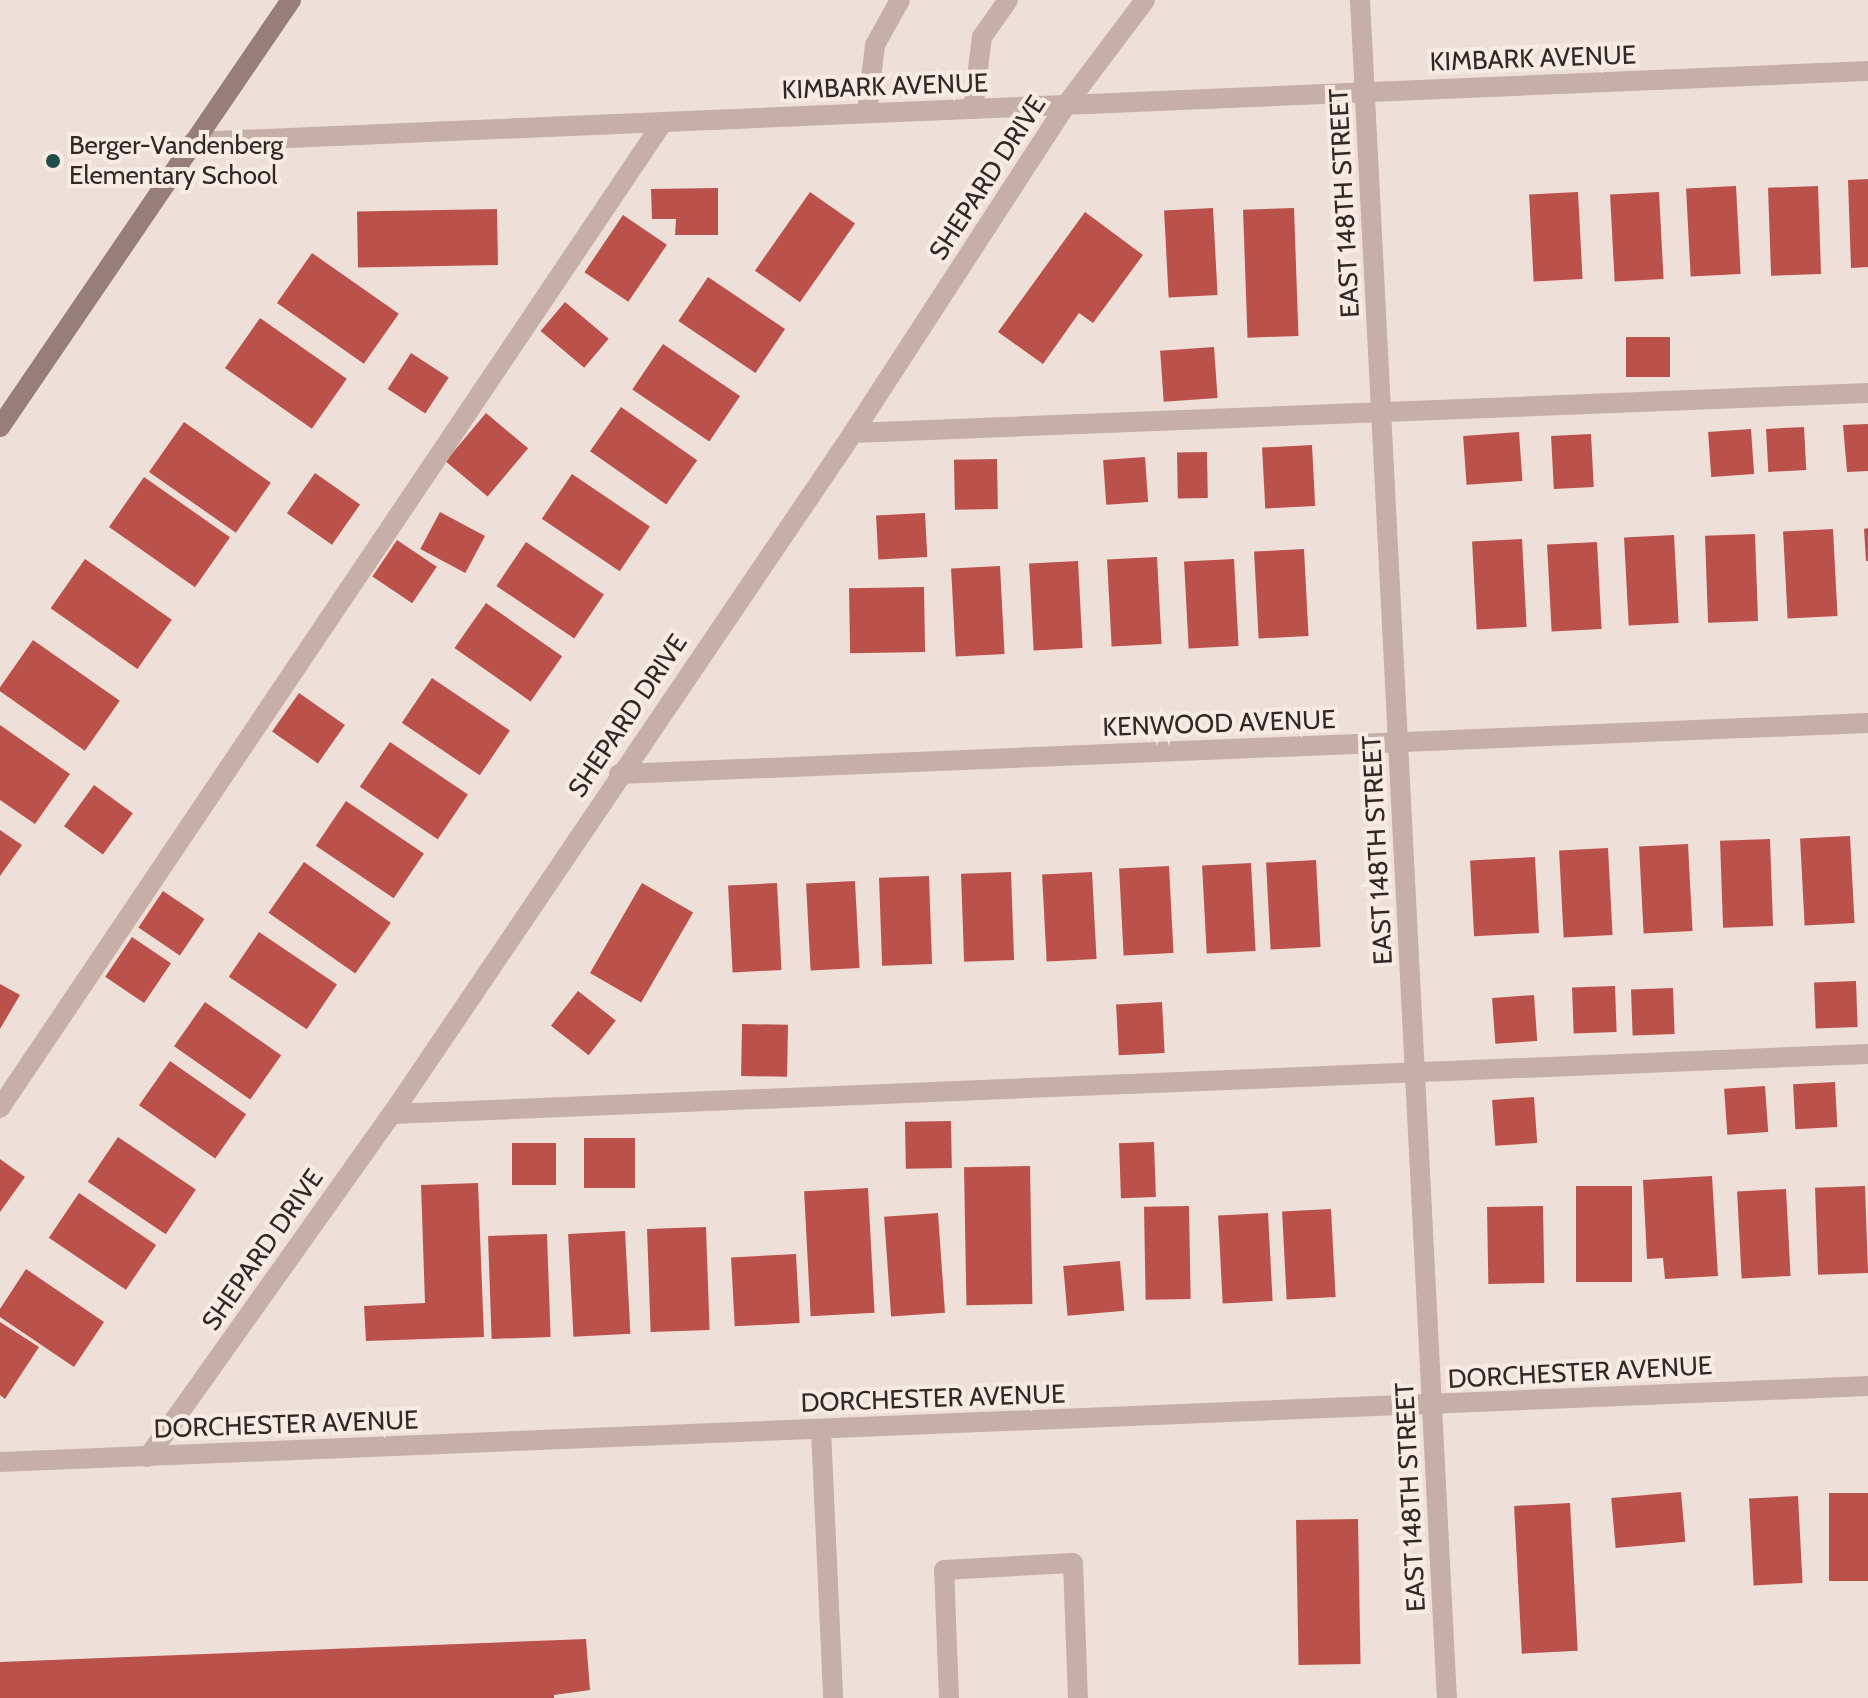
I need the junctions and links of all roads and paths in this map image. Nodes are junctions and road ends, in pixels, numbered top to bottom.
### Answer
1 (291, 0) edge
2 (900, 0) edge
3 (1008, 0) edge
4 (1145, 0) edge
5 (1360, 0) edge
6 (1868, 71) edge
7 (1365, 92) junction
8 (1066, 105) junction
9 (973, 109) junction
10 (867, 113) junction
11 (663, 122) junction
12 (193, 142) junction
13 (1868, 393) edge
14 (1381, 412) junction
15 (0, 427) edge
16 (853, 433) junction
17 (1868, 723) edge
18 (1398, 743) junction
19 (619, 774) junction
20 (1868, 1054) edge
21 (1415, 1074) junction
22 (0, 1108) edge
23 (392, 1114) junction
24 (1868, 1386) edge
25 (1432, 1406) junction
26 (821, 1430) junction
27 (148, 1457) junction
28 (0, 1462) edge
29 (833, 1698) edge
30 (949, 1698) edge
31 (1078, 1698) edge
32 (1447, 1698) edge

1 - 12 street
2 - 10 street
3 - 9 street
4 - 8 street, SHEPARD DRIVE
5 - 7 street, EAST 148TH STREET
6 - 7 street, KIMBARK AVENUE
7 - 8 street, KIMBARK AVENUE
7 - 14 street, EAST 148TH STREET
8 - 9 street, KIMBARK AVENUE
8 - 16 street, SHEPARD DRIVE
9 - 10 street, KIMBARK AVENUE
10 - 11 street, KIMBARK AVENUE
11 - 12 street, KIMBARK AVENUE
11 - 22 street
12 - 15 street
13 - 14 street
14 - 16 street
14 - 18 street, EAST 148TH STREET
16 - 19 street, SHEPARD DRIVE
17 - 18 street, KENWOOD AVENUE
18 - 19 street, KENWOOD AVENUE
18 - 21 street, EAST 148TH STREET
19 - 23 street, SHEPARD DRIVE
20 - 21 street
21 - 23 street
21 - 25 street, EAST 148TH STREET
23 - 27 street, SHEPARD DRIVE
24 - 25 street, DORCHESTER AVENUE
25 - 26 street, DORCHESTER AVENUE
25 - 32 street, EAST 148TH STREET
26 - 27 street, DORCHESTER AVENUE
26 - 29 street
27 - 28 street, DORCHESTER AVENUE
30 - 31 street

